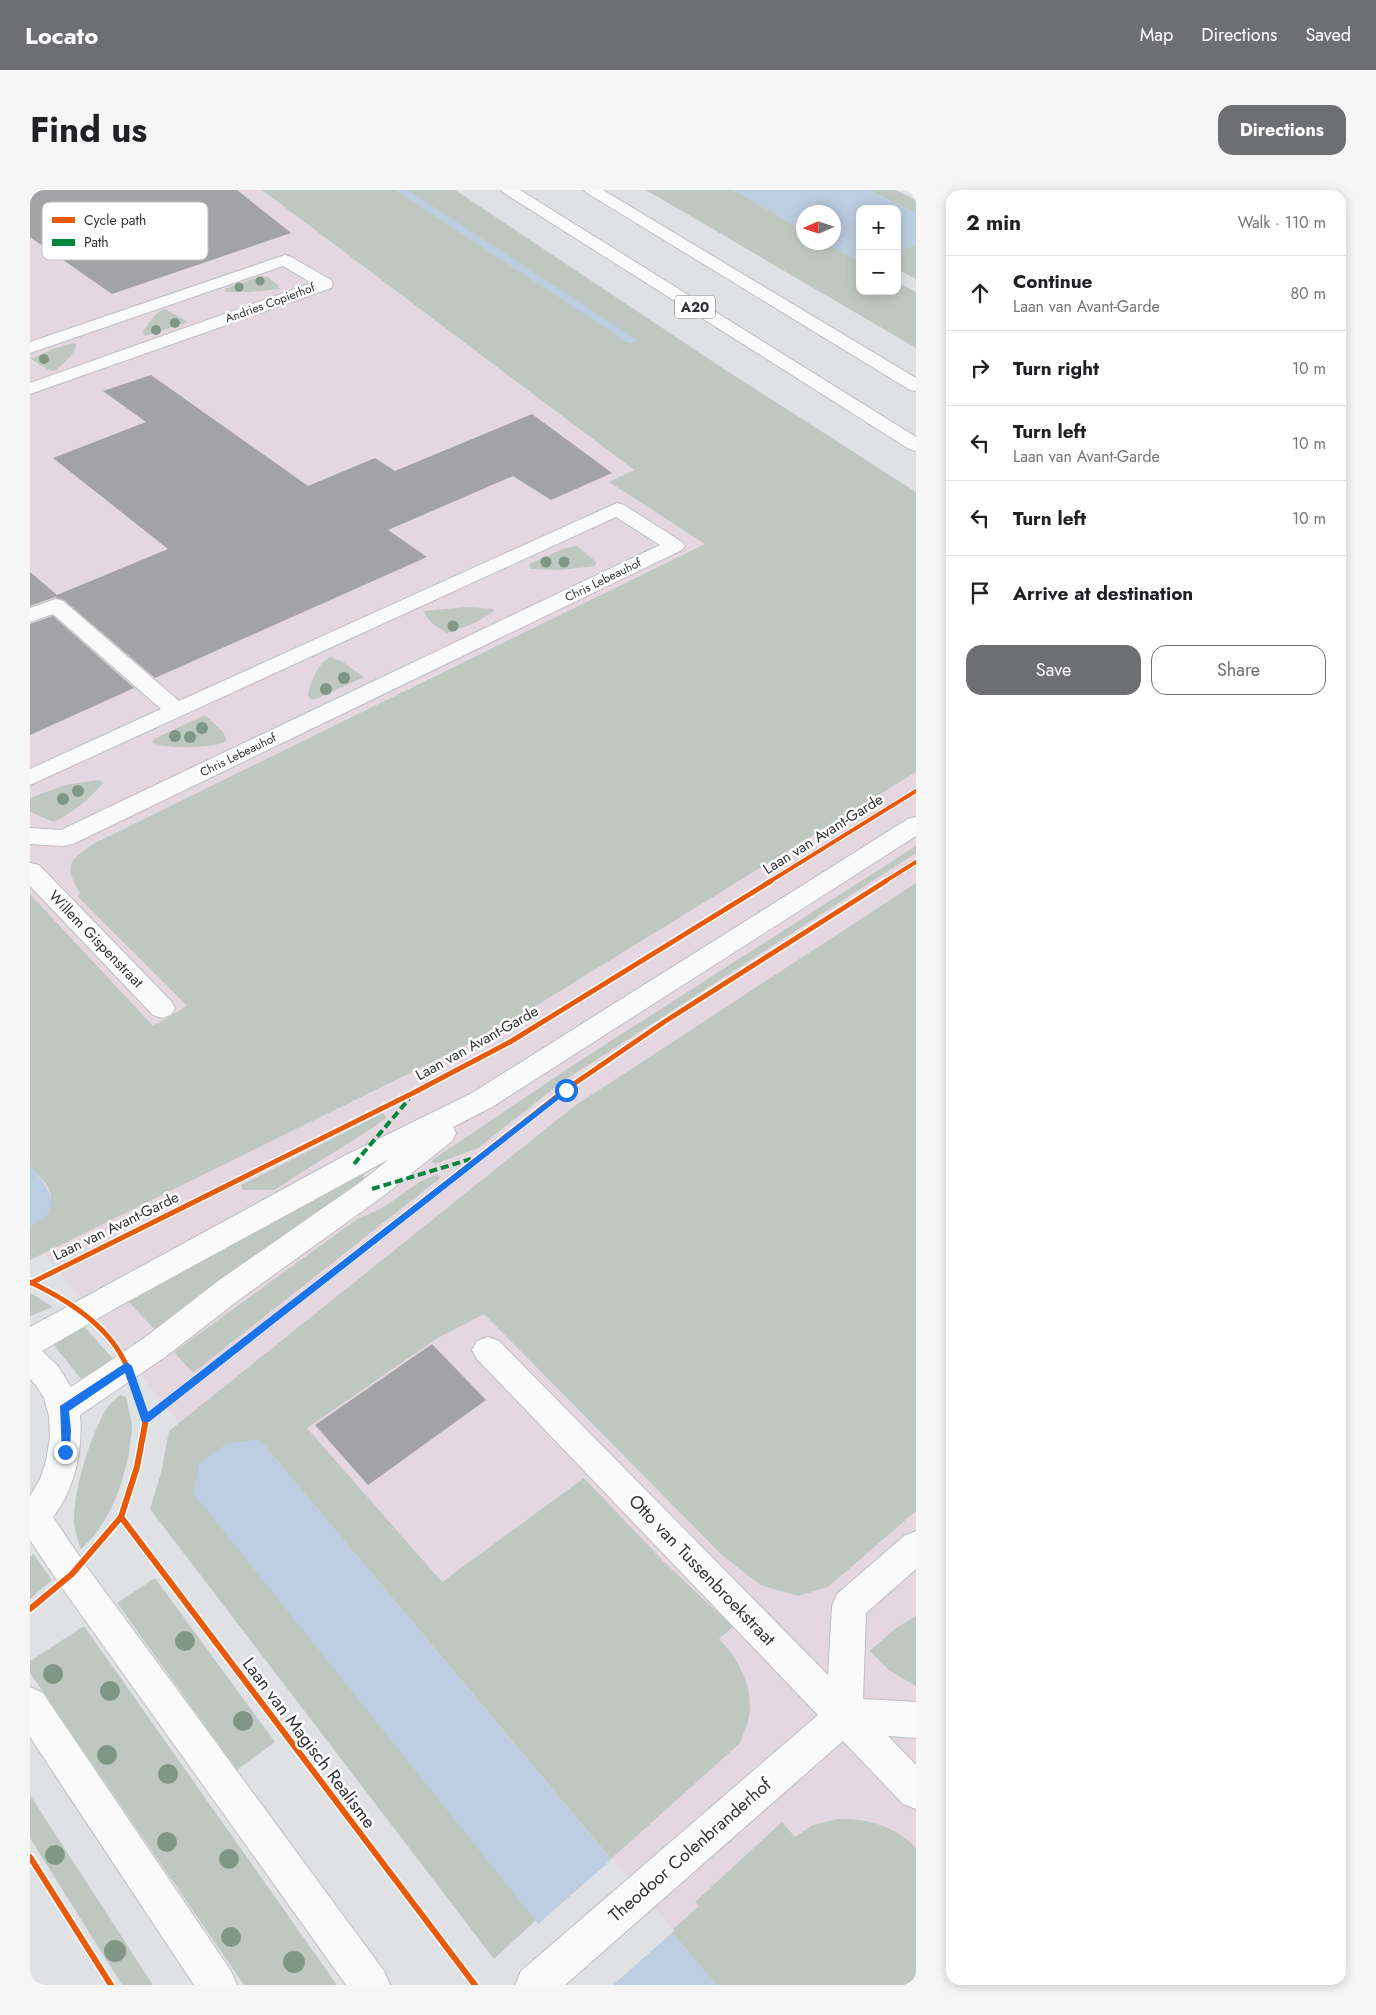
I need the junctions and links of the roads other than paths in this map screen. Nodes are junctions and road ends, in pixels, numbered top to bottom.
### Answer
1 (509, 190) edge
2 (592, 190) edge
3 (30, 348) edge
4 (916, 386) edge
5 (30, 389) edge
6 (882, 425) junction
7 (916, 445) edge
8 (916, 449) edge
9 (30, 616) edge
10 (177, 711) junction
11 (30, 778) edge
12 (916, 825) edge
13 (30, 836) edge
14 (30, 871) edge
15 (162, 1008) dead end
16 (482, 1100) junction
17 (30, 1342) edge
18 (488, 1350) dead end
19 (30, 1359) edge
20 (64, 1409) junction
21 (32, 1519) edge
22 (916, 1547) edge
23 (30, 1706) edge
24 (844, 1716) junction
25 (916, 1720) edge
26 (916, 1791) edge
27 (217, 1985) edge
28 (370, 1985) edge
29 (535, 1985) edge

1 - 6 main road, A20
2 - 4 main road
3 - 5 main road, Andries Copierhof
6 - 7 main road, A20
6 - 8 main road, A20
9 - 10 main road
10 - 11 main road, Chris Lebeauhof
10 - 13 main road, Chris Lebeauhof
12 - 16 main road
14 - 15 main road, Willem Gispenstraat
16 - 17 main road
16 - 20 main road
18 - 24 main road, Otto van Tussenbroekstraat
19 - 20 main road
20 - 21 main road
21 - 28 main road
22 - 24 main road
23 - 27 main road
24 - 25 main road
24 - 26 main road, Otto van Tussenbroekstraat
24 - 29 main road, Theodoor Colenbranderhof

